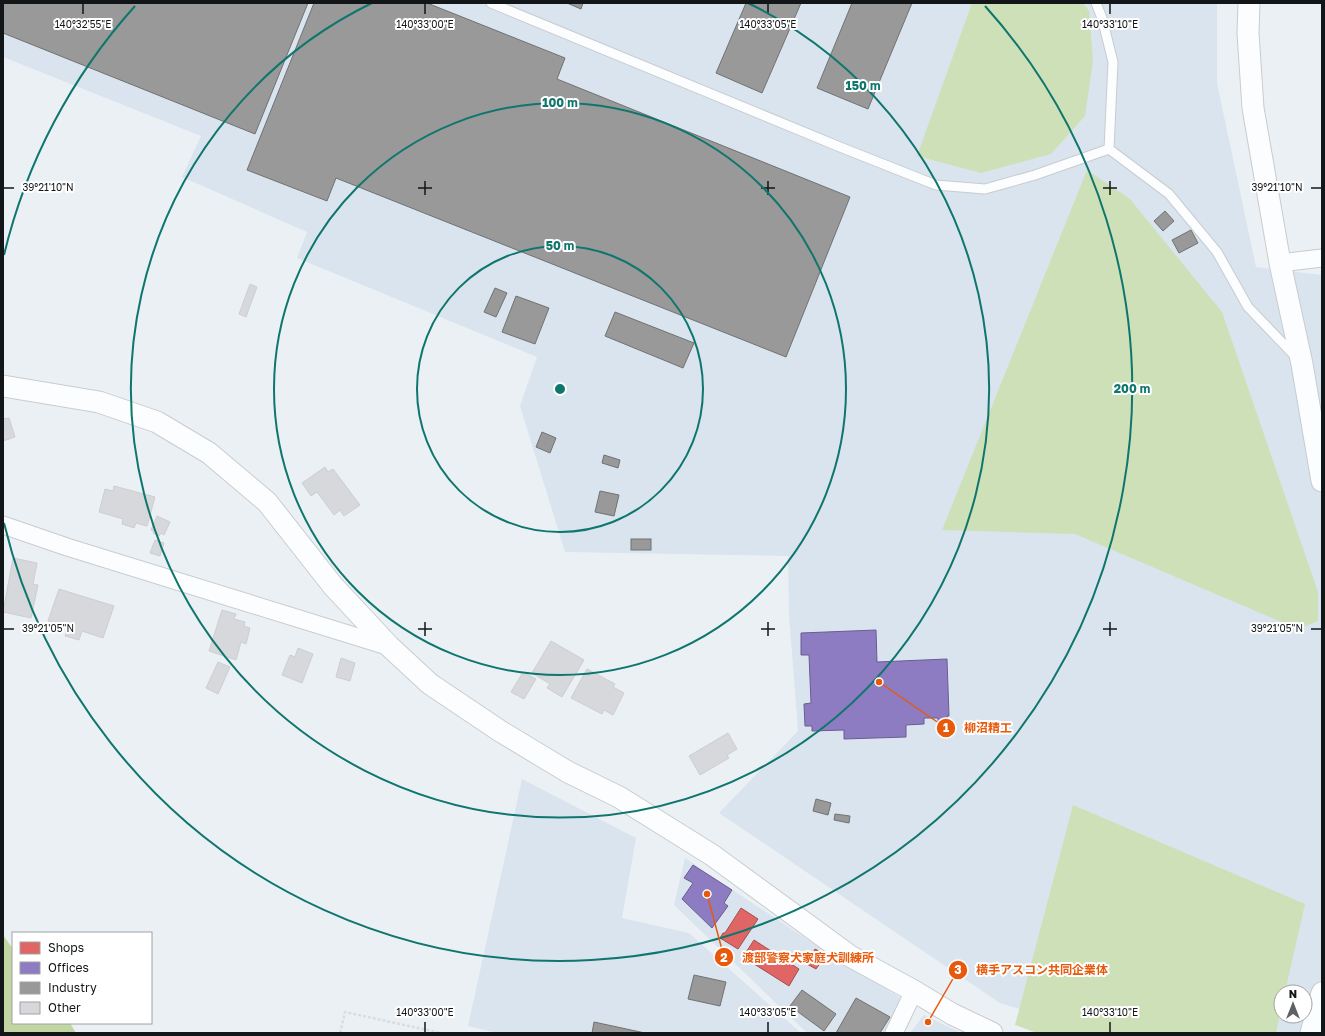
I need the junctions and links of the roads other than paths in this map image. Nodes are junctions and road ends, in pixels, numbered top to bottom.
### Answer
1 (491, 3) edge
2 (1096, 3) edge
3 (1249, 3) edge
4 (1109, 149) junction
5 (1322, 258) edge
6 (1280, 263) junction
7 (1302, 364) junction
8 (3, 386) edge
9 (1322, 481) edge
10 (3, 525) edge
11 (390, 647) junction
12 (914, 991) junction
13 (1322, 992) edge
14 (894, 1033) edge
15 (992, 1033) edge
16 (1311, 1033) edge

1 - 4 lane
2 - 4 lane
3 - 6 street
4 - 7 lane
5 - 6 street
6 - 7 street
7 - 9 street
8 - 11 street
10 - 11 street
11 - 12 street
12 - 14 street
12 - 15 street
13 - 16 street

